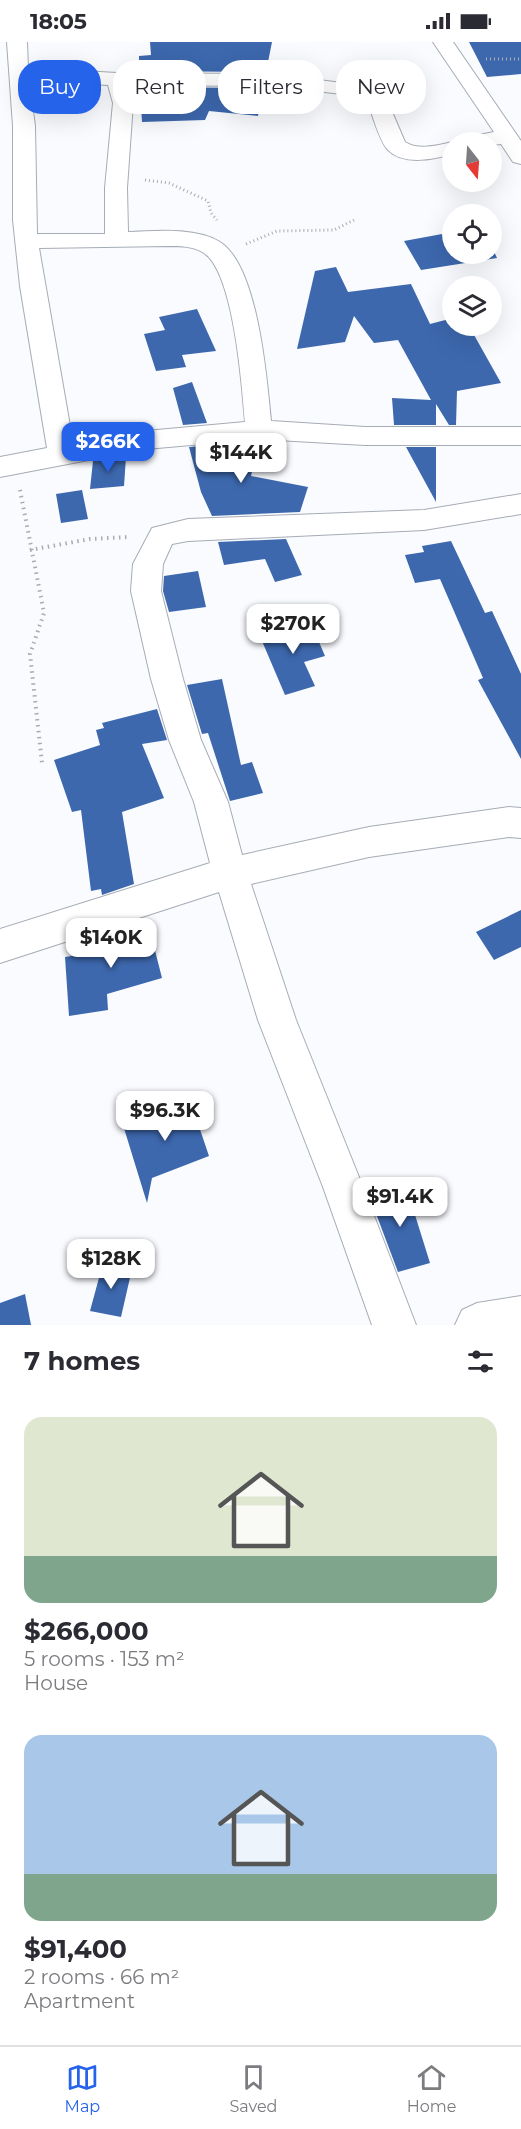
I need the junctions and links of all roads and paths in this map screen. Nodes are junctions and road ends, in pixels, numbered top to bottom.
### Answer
1 (17, 42) edge
2 (443, 42) edge
3 (18, 74) edge
4 (206, 80) edge
5 (23, 114) edge
6 (122, 114) edge
7 (507, 136) junction
8 (502, 137) edge
9 (442, 151) edge
10 (521, 157) edge
11 (119, 177) junction
12 (12, 194) edge
13 (356, 219) dead end
14 (117, 240) junction
15 (27, 242) junction
16 (215, 248) junction
17 (259, 430) junction
18 (521, 436) edge
19 (62, 454) junction
20 (10, 465) edge
21 (521, 504) edge
22 (162, 535) junction
23 (30, 550) junction
24 (42, 763) dead end
25 (521, 823) edge
26 (230, 873) junction
27 (0, 946) edge
28 (521, 1318) edge
29 (394, 1325) edge
30 (477, 1325) edge

1 - 3 street
2 - 7 street
4 - 9 street
5 - 12 street
6 - 11 street
7 - 8 street
7 - 10 street
11 - 14 street
11 - 16 path
12 - 15 street
13 - 16 path
14 - 15 street
14 - 16 street
15 - 19 street
16 - 17 street
17 - 18 street
17 - 19 street
19 - 20 street
20 - 23 path
21 - 22 street
22 - 23 path
22 - 26 street
23 - 24 path
25 - 26 street
26 - 27 street
26 - 29 street
28 - 30 street

